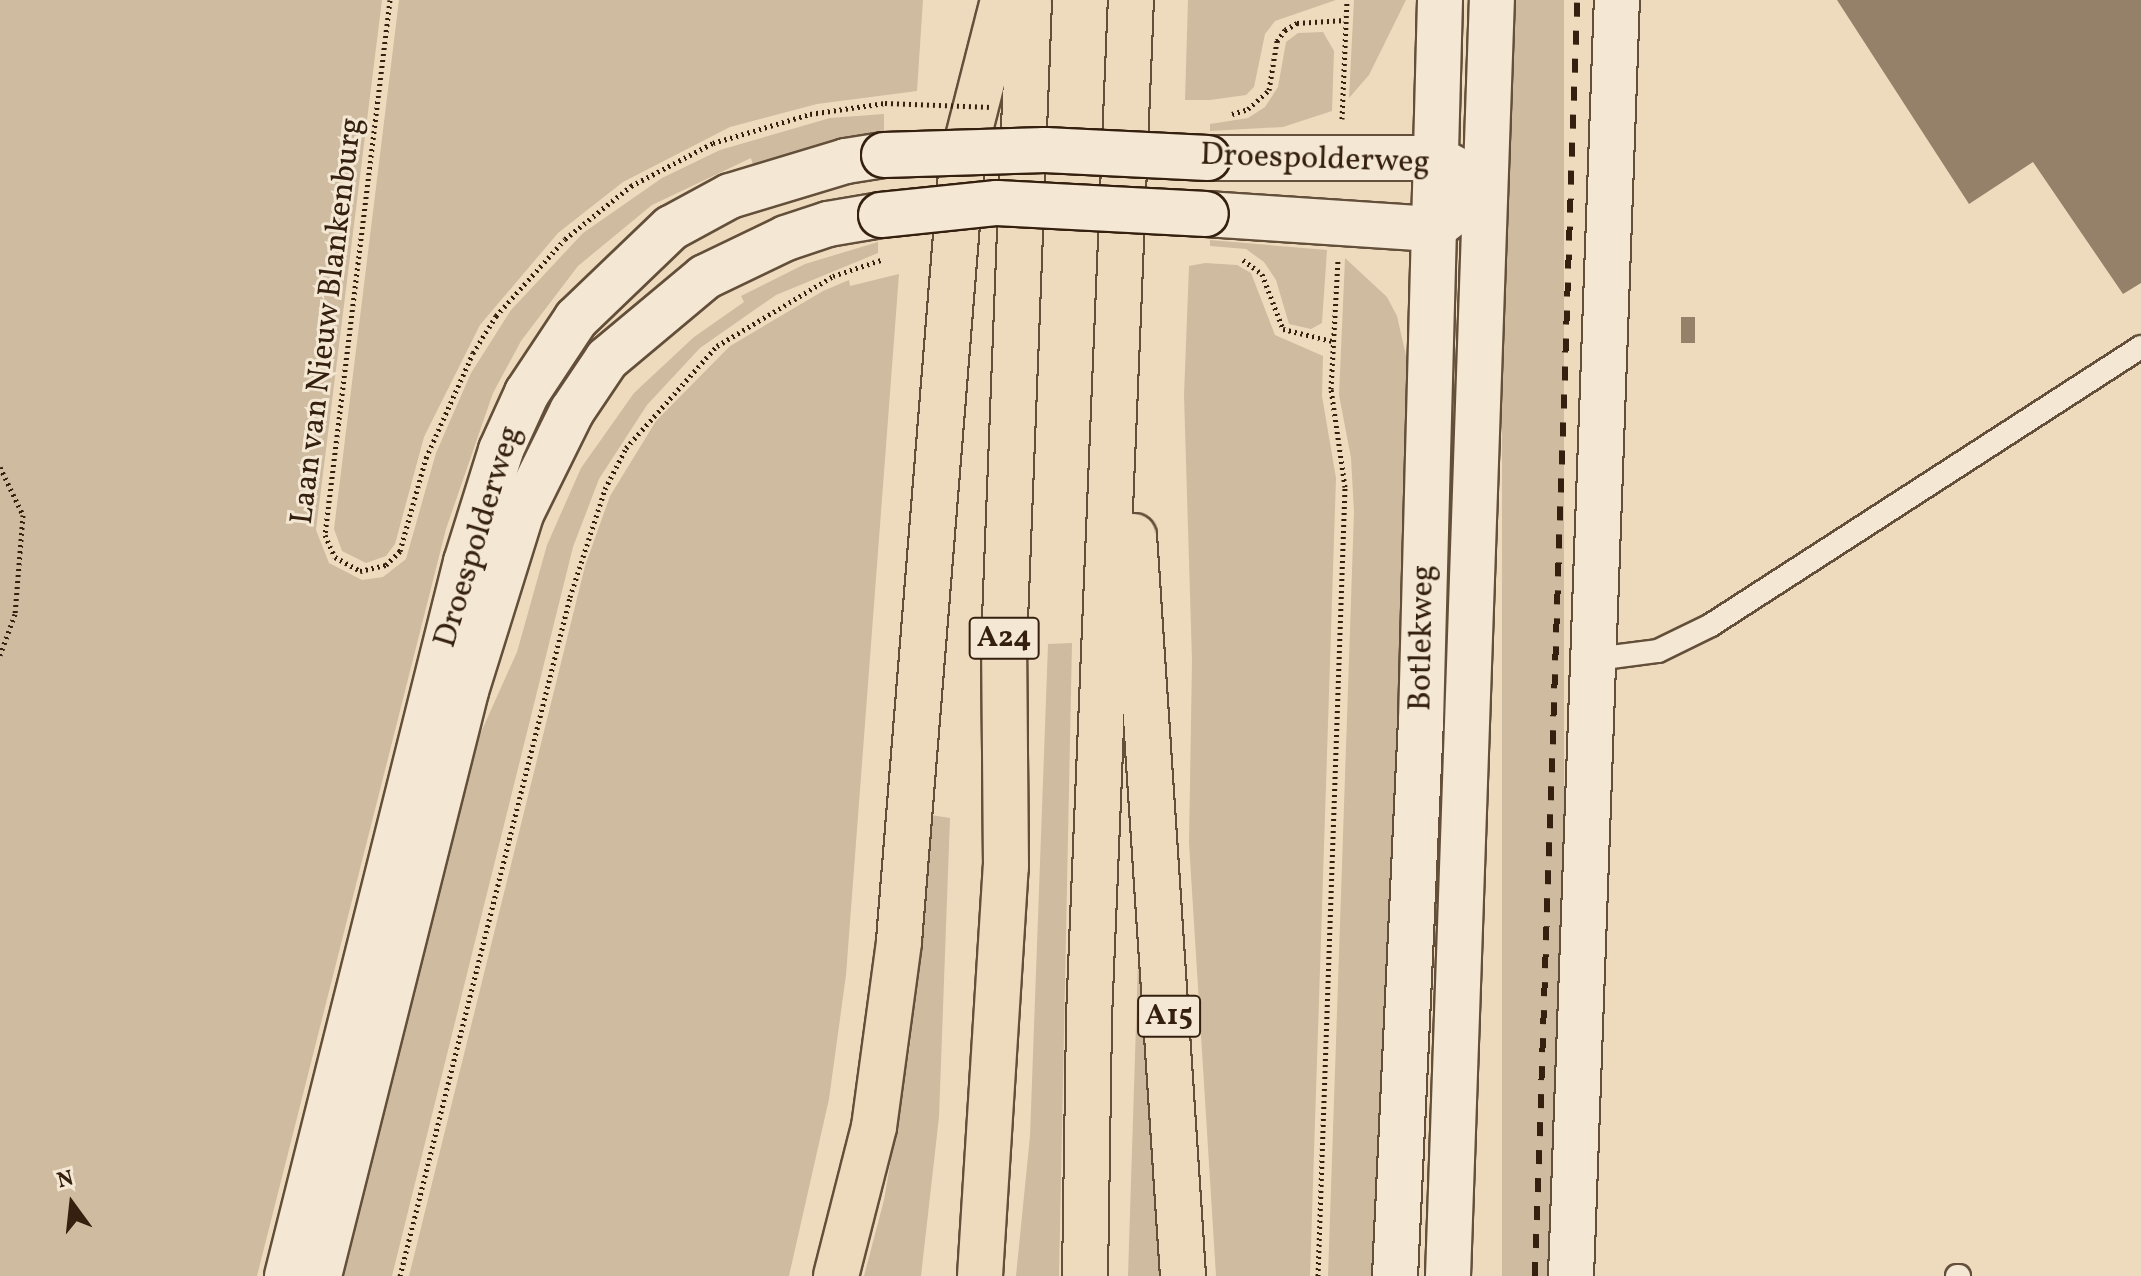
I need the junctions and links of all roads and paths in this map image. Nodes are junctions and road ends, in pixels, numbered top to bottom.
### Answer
1 (390, 0) edge
2 (1003, 0) edge
3 (1029, 0) edge
4 (1131, 0) edge
5 (1440, 0) edge
6 (1492, 0) edge
7 (1617, 0) edge
8 (1345, 20) dead end
9 (1220, 115) dead end
10 (1435, 158) junction
11 (1488, 187) junction
12 (1433, 229) junction
13 (894, 257) dead end
14 (1238, 257) dead end
15 (2141, 347) edge
16 (1120, 354) junction
17 (0, 467) edge
18 (405, 540) dead end
19 (0, 655) edge
20 (1596, 659) junction
21 (287, 1276) edge
22 (319, 1276) edge
23 (400, 1276) edge
24 (836, 1276) edge
25 (980, 1276) edge
26 (1085, 1276) edge
27 (1183, 1276) edge
28 (1318, 1276) edge
29 (1395, 1276) edge
30 (1448, 1276) edge
31 (1571, 1276) edge

1 - 18 path, Laan van Nieuw Blankenburg
2 - 24 highway, A24
3 - 25 highway, A24
4 - 16 highway
5 - 10 main road, Botlekweg
6 - 11 main road, Botlekweg
7 - 20 main road
8 - 9 path, Droespolderweg
10 - 11 main road, Droespolderweg
10 - 12 main road, Botlekweg
10 - 21 main road, Droespolderweg, bridge
11 - 12 main road, Droespolderweg
11 - 30 main road, Botlekweg
12 - 22 main road, Droespolderweg, bridge
12 - 29 main road, Botlekweg
13 - 23 path
14 - 28 path
15 - 20 lane
16 - 26 highway
16 - 27 highway, A15
17 - 19 path
20 - 31 main road

